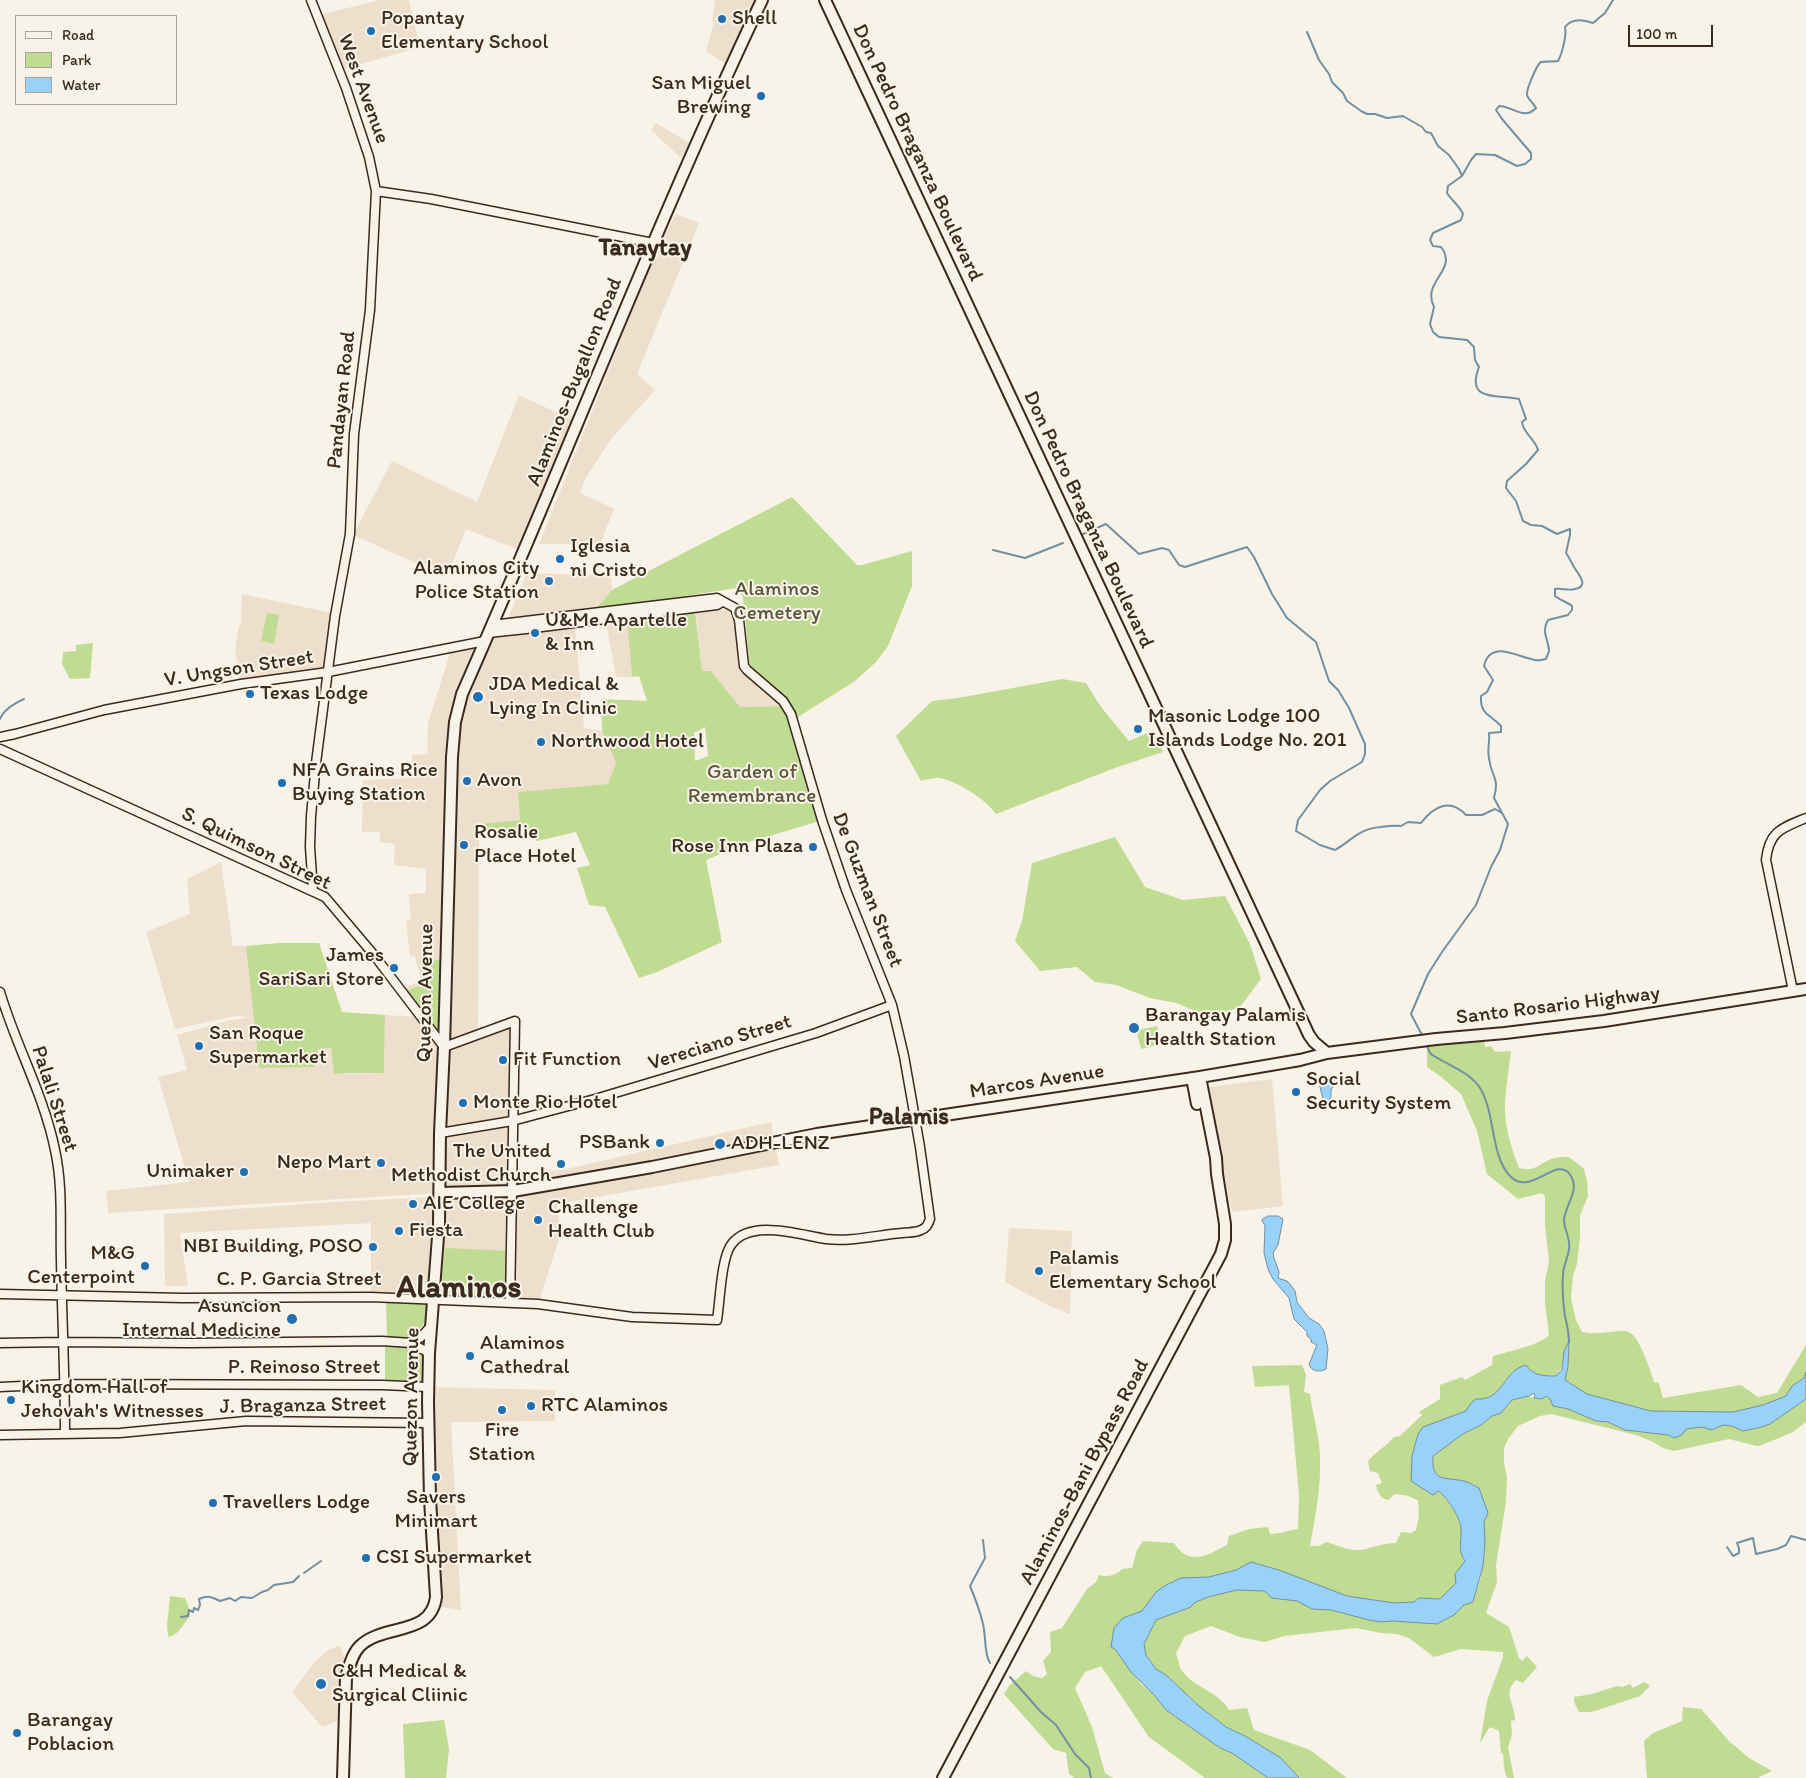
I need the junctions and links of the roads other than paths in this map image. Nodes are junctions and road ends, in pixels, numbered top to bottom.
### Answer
1 (311, 0) edge
2 (762, 0) edge
3 (825, 0) edge
4 (376, 191) junction
5 (653, 243) junction
6 (525, 621) junction
7 (558, 621) junction
8 (526, 629) junction
9 (488, 633) junction
10 (328, 672) junction
11 (0, 737) edge
12 (0, 749) edge
13 (1806, 818) edge
14 (313, 891) junction
15 (1806, 989) edge
16 (1793, 991) junction
17 (0, 992) edge
18 (892, 1005) junction
19 (1312, 1039) junction
20 (444, 1047) junction
21 (1327, 1053) junction
22 (1314, 1056) junction
23 (1300, 1060) junction
24 (1196, 1077) junction
25 (915, 1119) junction
26 (512, 1121) junction
27 (440, 1133) junction
28 (513, 1191) junction
29 (440, 1193) junction
30 (0, 1294) edge
31 (62, 1294) junction
32 (434, 1300) junction
33 (510, 1303) junction
34 (717, 1320) joint
35 (431, 1326) junction
36 (63, 1342) junction
37 (0, 1343) edge
38 (411, 1343) junction
39 (429, 1352) junction
40 (65, 1384) junction
41 (0, 1386) edge
42 (428, 1388) junction
43 (427, 1422) junction
44 (0, 1434) edge
45 (64, 1434) junction
46 (343, 1778) edge
47 (943, 1778) edge

1 - 4 street, West Avenue
2 - 5 main road, Alaminos-Bugallon Road
3 - 19 main road, Don Pedro Braganza Boulevard
4 - 5 street
4 - 10 street, Pandayan Road
5 - 9 main road, Alaminos-Bugallon Road
6 - 7 street
6 - 8 street
6 - 9 street
7 - 8 street
7 - 18 street, De Guzman Street
8 - 9 street
9 - 10 street, V. Ungson Street
9 - 20 main road, Quezon Avenue
10 - 11 street, V. Ungson Street
10 - 14 street, Pandayan Road
12 - 14 street, S. Quimson Street
13 - 16 street
14 - 20 street, S. Quimson Street
15 - 16 main road, Santo Rosario Highway
16 - 21 main road, Santo Rosario Highway
17 - 31 street, Palali Street
18 - 25 street, De Guzman Street
18 - 26 street, Vereciano Street
19 - 21 main road
19 - 22 main road, Don Pedro Braganza Boulevard
19 - 23 main road
20 - 26 street
20 - 27 main road, Quezon Avenue
21 - 22 main road, Santo Rosario Highway
22 - 23 main road, Marcos Avenue
23 - 24 main road, Marcos Avenue
24 - 25 main road, Marcos Avenue
24 - 47 main road, Alaminos-Bani Bypass Road
25 - 28 main road, Marcos Avenue
25 - 34 street, De Guzman Street
26 - 27 street, Vereciano Street
26 - 28 street
27 - 29 main road, Quezon Avenue
28 - 29 main road, Marcos Avenue
28 - 33 street
29 - 32 main road, Quezon Avenue
30 - 31 street, C. P. Garcia Street
31 - 32 street, C. P. Garcia Street
31 - 36 street, Palali Street
32 - 33 street, C. P. Garcia Street
32 - 35 main road, Quezon Avenue
33 - 34 street, C. P. Garcia Street
35 - 38 street
35 - 39 main road, Quezon Avenue
36 - 37 street
36 - 38 street
36 - 40 street, Palali Street
38 - 39 street
39 - 42 main road, Quezon Avenue
40 - 41 street, P. Reinoso Street
40 - 42 street, P. Reinoso Street
40 - 45 street, Palali Street
42 - 43 main road, Quezon Avenue
43 - 45 street, J. Braganza Street
43 - 46 main road, Quezon Avenue
44 - 45 street, J. Braganza Street

